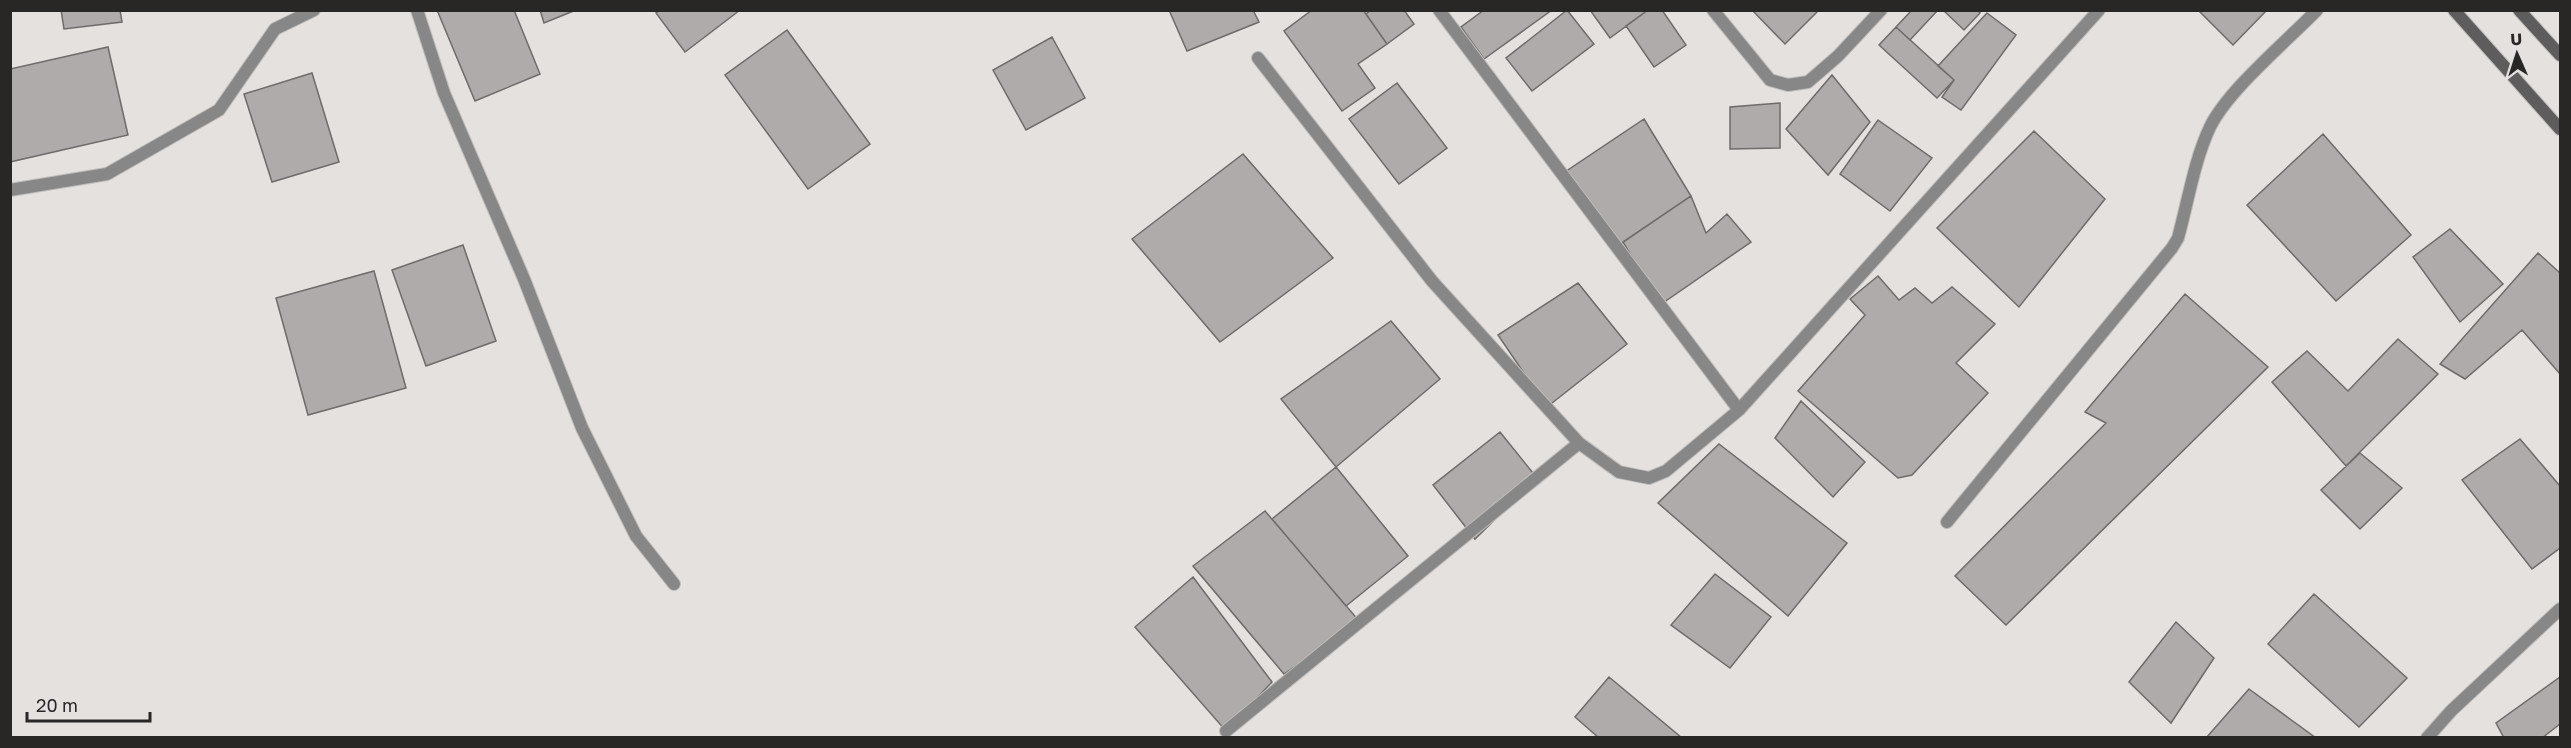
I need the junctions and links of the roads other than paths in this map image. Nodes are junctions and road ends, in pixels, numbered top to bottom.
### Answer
1 (314, 10) edge
2 (417, 10) edge
3 (1439, 10) edge
4 (1713, 10) edge
5 (1881, 10) edge
6 (2099, 10) edge
7 (2317, 10) edge
8 (2454, 10) edge
9 (2519, 10) edge
10 (2560, 55) edge
11 (1258, 58) dead end
12 (2560, 129) edge
13 (10, 190) edge
14 (1739, 410) junction
15 (1579, 443) junction
16 (1947, 522) dead end
17 (674, 584) dead end
18 (2560, 609) edge
19 (1226, 731) dead end
20 (2427, 738) edge

1 - 13 street
2 - 17 street
3 - 14 street
4 - 5 street
6 - 14 street
7 - 16 street
8 - 12 main road
9 - 10 main road
11 - 15 street
14 - 15 street
15 - 19 street
18 - 20 street

